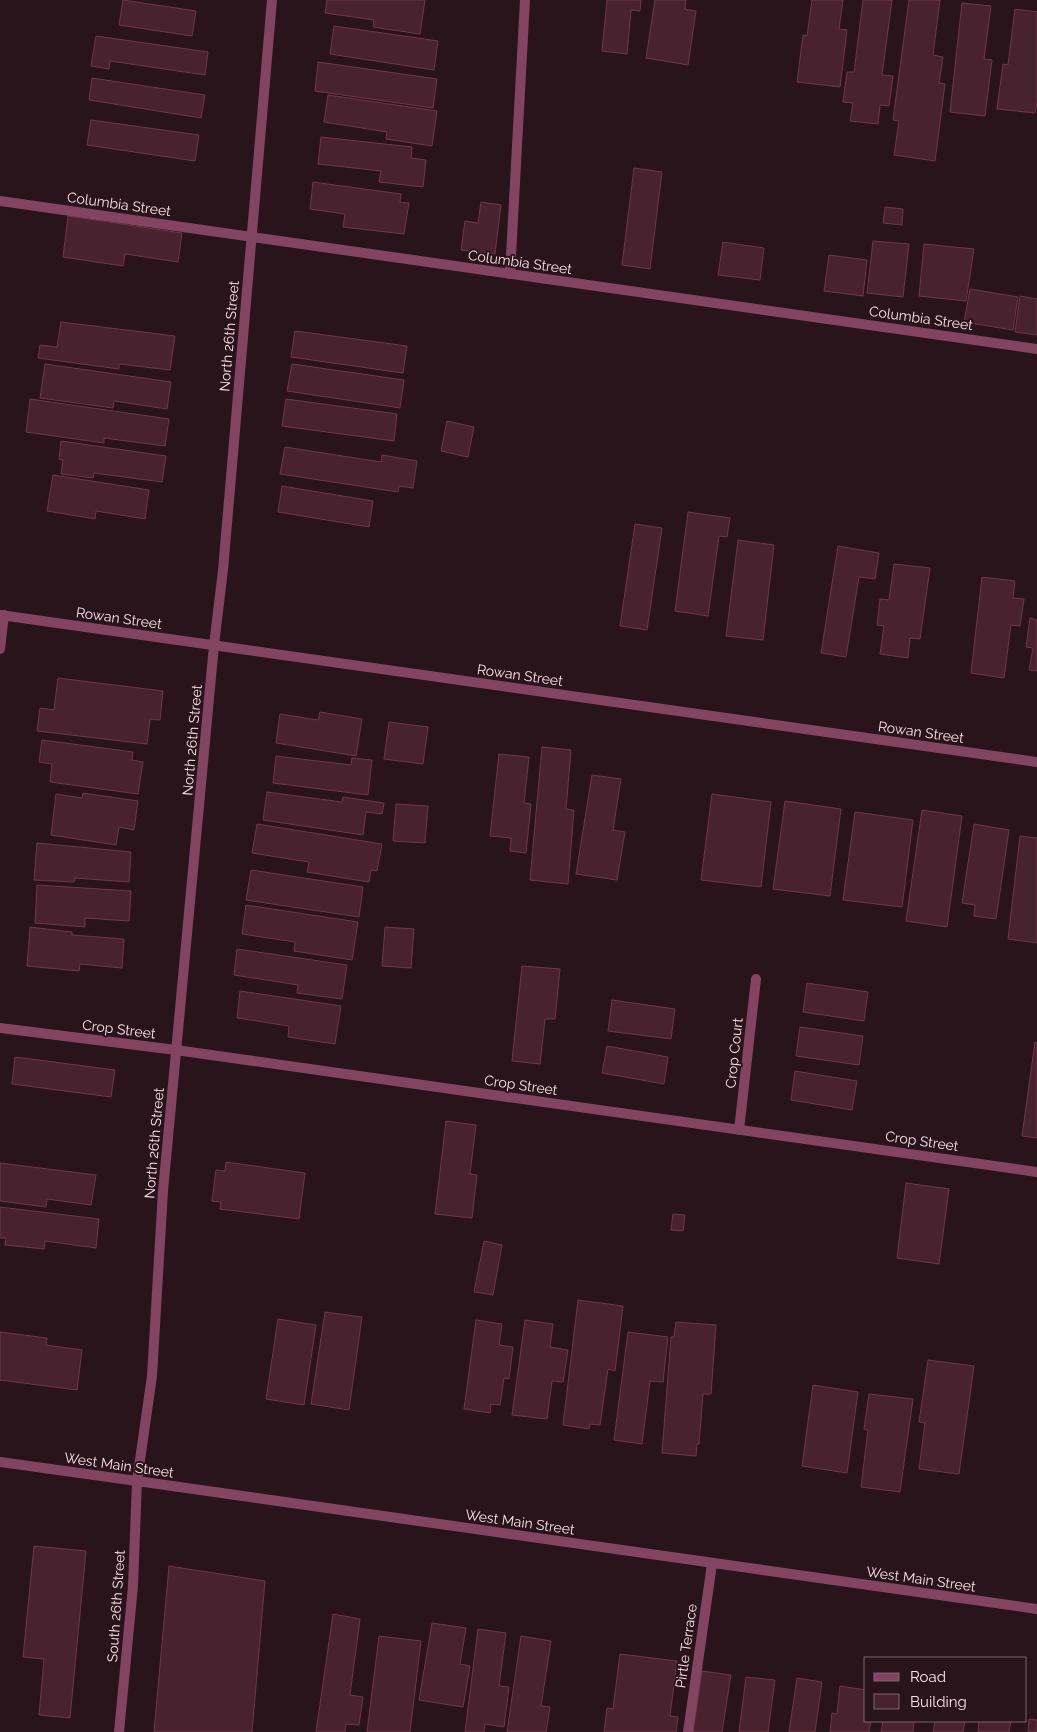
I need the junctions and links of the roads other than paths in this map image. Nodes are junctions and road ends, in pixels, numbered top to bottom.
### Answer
1 (272, 0) edge
2 (525, 0) edge
3 (0, 201) edge
4 (252, 238) junction
5 (510, 274) junction
6 (1037, 349) edge
7 (2, 615) edge
8 (214, 646) junction
9 (0, 649) edge
10 (1037, 762) edge
11 (756, 979) dead end
12 (0, 1028) edge
13 (176, 1050) junction
14 (739, 1130) junction
15 (1037, 1172) edge
16 (0, 1462) edge
17 (137, 1481) junction
18 (712, 1564) junction
19 (1037, 1609) edge
20 (119, 1732) edge
21 (688, 1732) edge

1 - 4 street, North 26th Street
2 - 5 street
3 - 4 street, Columbia Street
4 - 5 street, Columbia Street
4 - 8 street, North 26th Street
5 - 6 street, Columbia Street
7 - 8 street, Rowan Street
7 - 9 street
8 - 10 street, Rowan Street
8 - 13 street, North 26th Street
11 - 14 street, Crop Court
12 - 13 street, Crop Street
13 - 14 street, Crop Street
13 - 17 street, North 26th Street
14 - 15 street, Crop Street
16 - 17 street, West Main Street
17 - 18 street, West Main Street
17 - 20 street, South 26th Street
18 - 19 street, West Main Street
18 - 21 street, Pirtle Terrace

